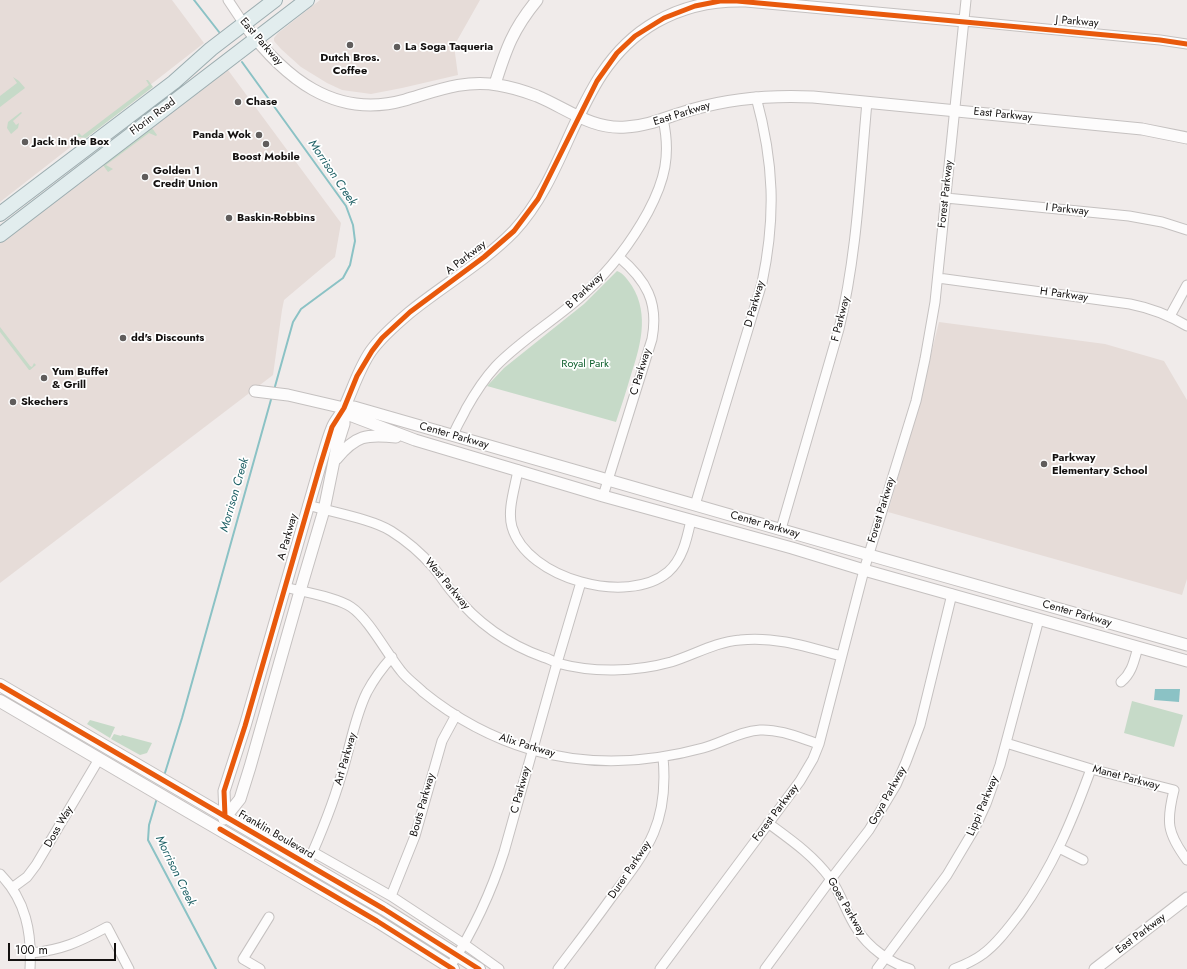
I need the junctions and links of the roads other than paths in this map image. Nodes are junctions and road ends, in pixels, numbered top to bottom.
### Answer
1 (228, 0) edge
2 (275, 0) edge
3 (307, 0) edge
4 (537, 0) edge
5 (966, 0) edge
6 (964, 21) junction
7 (244, 24) junction
8 (255, 39) junction
9 (1187, 44) edge
10 (496, 84) junction
11 (756, 97) junction
12 (867, 102) junction
13 (955, 110) junction
14 (579, 117) junction
15 (663, 119) junction
16 (1187, 138) edge
17 (946, 198) junction
18 (0, 214) edge
19 (1187, 230) edge
20 (0, 235) edge
21 (618, 257) junction
22 (938, 278) junction
23 (1187, 285) edge
24 (1170, 316) junction
25 (1187, 326) edge
26 (255, 391) dead end
27 (344, 408) junction
28 (453, 436) junction
29 (415, 440) junction
30 (335, 459) junction
31 (518, 470) junction
32 (608, 480) junction
33 (603, 496) junction
34 (308, 505) junction
35 (695, 505) junction
36 (324, 510) junction
37 (691, 520) junction
38 (781, 530) junction
39 (868, 556) junction
40 (864, 570) junction
41 (581, 582) junction
42 (285, 587) junction
43 (300, 591) junction
44 (952, 594) junction
45 (1039, 619) junction
46 (1187, 645) edge
47 (1138, 647) junction
48 (841, 656) junction
49 (392, 657) junction
50 (1187, 661) edge
51 (557, 663) junction
52 (1121, 682) dead end
53 (0, 685) edge
54 (0, 700) edge
55 (456, 715) junction
56 (1006, 742) junction
57 (818, 744) junction
58 (532, 750) junction
59 (663, 757) junction
60 (99, 759) junction
61 (1091, 769) junction
62 (225, 816) junction
63 (768, 823) junction
64 (220, 829) junction
65 (1059, 848) junction
66 (313, 852) junction
67 (1083, 860) dead end
68 (1187, 860) edge
69 (307, 865) junction
70 (0, 874) edge
71 (830, 879) junction
72 (12, 888) junction
73 (391, 896) junction
74 (1187, 898) edge
75 (269, 917) dead end
76 (464, 944) junction
77 (31, 952) junction
78 (458, 956) junction
79 (886, 957) junction
80 (452, 968) edge
81 (30, 969) edge
82 (129, 969) edge
83 (260, 969) edge
84 (479, 969) edge
85 (500, 969) edge
86 (558, 969) edge
87 (660, 969) edge
88 (765, 969) edge
89 (877, 969) edge
90 (910, 969) edge
91 (954, 969) edge
92 (1095, 969) edge

1 - 7 street, East Parkway
2 - 7 main road, Florin Road
3 - 8 main road, Florin Road
4 - 10 street
5 - 6 street, Forest Parkway
6 - 9 street, J Parkway
6 - 13 street, Forest Parkway
6 - 14 street, A Parkway
7 - 8 street, East Parkway
7 - 18 main road, Florin Road
8 - 10 street, East Parkway
8 - 20 main road, Florin Road
10 - 14 street, East Parkway
11 - 12 street, East Parkway
11 - 15 street, East Parkway
11 - 35 street, D Parkway
12 - 13 street, East Parkway
12 - 38 street, F Parkway
13 - 16 street, East Parkway
13 - 17 street, Forest Parkway
14 - 15 street, East Parkway
14 - 27 street, A Parkway
15 - 21 street, B Parkway
17 - 19 street, I Parkway
17 - 22 street, Forest Parkway
21 - 28 street, B Parkway
21 - 32 street, C Parkway
22 - 24 street, H Parkway
22 - 39 street, Forest Parkway
23 - 24 street
24 - 25 street, H Parkway
26 - 27 street, Center Parkway
27 - 28 street, Center Parkway
27 - 29 street, Center Parkway
27 - 30 street, A Parkway
27 - 34 street, A Parkway
28 - 32 street, Center Parkway
29 - 30 street
29 - 31 street, Center Parkway
30 - 36 street, A Parkway
31 - 33 street, Center Parkway
31 - 41 street
32 - 33 street, C Parkway
32 - 35 street, Center Parkway
33 - 37 street, Center Parkway
34 - 36 street, West Parkway
34 - 42 street, A Parkway
35 - 38 street, Center Parkway
36 - 43 street, A Parkway
36 - 51 street, West Parkway
37 - 40 street, Center Parkway
37 - 41 street
38 - 39 street, Center Parkway
39 - 40 street, Forest Parkway
39 - 46 street, Center Parkway
40 - 44 street, Center Parkway
40 - 48 street, Forest Parkway
41 - 51 street, C Parkway
42 - 43 street, Alix Parkway
42 - 62 street, A Parkway
43 - 49 street, Alix Parkway
43 - 62 street, A Parkway
44 - 45 street, Center Parkway
44 - 71 street, Goya Parkway
45 - 47 street, Center Parkway
45 - 56 street, Lippi Parkway
47 - 50 street, Center Parkway
47 - 52 street
48 - 51 street, West Parkway
48 - 57 street, Forest Parkway
49 - 55 street, Alix Parkway
49 - 66 street, Art Parkway
51 - 58 street, C Parkway
53 - 62 main road, Franklin Boulevard
54 - 60 main road, Franklin Boulevard
55 - 58 street, Alix Parkway
55 - 73 street, Bouts Parkway
56 - 61 street, Manet Parkway
56 - 79 street, Lippi Parkway
57 - 59 street, Alix Parkway
57 - 63 street, Forest Parkway
58 - 59 street, Alix Parkway
58 - 76 street, C Parkway
59 - 86 street, Durer Parkway
60 - 64 main road, Franklin Boulevard
60 - 72 street, Doss Way
61 - 65 street
61 - 68 street, Manet Parkway
62 - 64 street, A Parkway
62 - 69 main road, Franklin Boulevard
63 - 71 street, Goes Parkway
63 - 87 street, Forest Parkway
64 - 80 main road, Franklin Boulevard
65 - 67 street
65 - 91 street
66 - 69 street, Art Parkway
66 - 73 street
69 - 78 main road, Franklin Boulevard
70 - 72 street
71 - 79 street, Goes Parkway
71 - 88 street, Goya Parkway
72 - 77 street
73 - 76 street
74 - 92 street, East Parkway
75 - 83 street
76 - 78 street, C Parkway
76 - 85 street
77 - 81 street
77 - 82 street
78 - 80 street, C Parkway
78 - 84 main road, Franklin Boulevard
79 - 89 street, Lippi Parkway
79 - 90 street, Goes Parkway

